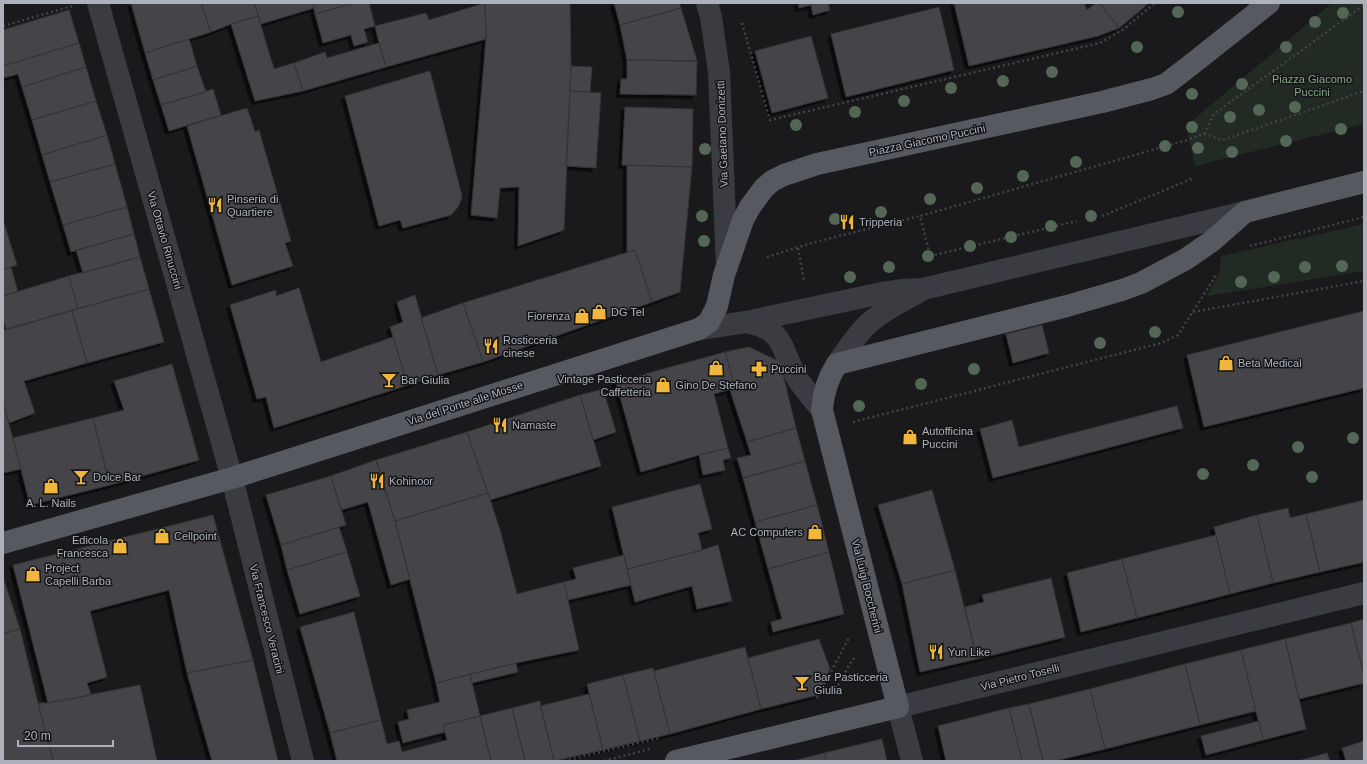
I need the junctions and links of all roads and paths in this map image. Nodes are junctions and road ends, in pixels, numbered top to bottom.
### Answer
1 (98, 3) edge
2 (707, 3) edge
3 (1155, 3) edge
4 (1269, 3) edge
5 (72, 5) dead end
6 (1364, 5) edge
7 (740, 18) dead end
8 (3, 26) edge
9 (1364, 91) edge
10 (1204, 134) junction
11 (1194, 178) dead end
12 (1364, 182) edge
13 (1245, 212) junction
14 (920, 216) junction
15 (1095, 217) dead end
16 (1364, 217) edge
17 (1080, 221) dead end
18 (1244, 247) dead end
19 (798, 248) junction
20 (930, 256) junction
21 (767, 257) dead end
22 (931, 262) dead end
23 (727, 267) junction
24 (1214, 272) dead end
25 (1364, 281) edge
26 (806, 287) dead end
27 (923, 289) junction
28 (1192, 312) junction
29 (746, 322) junction
30 (699, 329) junction
31 (837, 364) junction
32 (822, 410) junction
33 (851, 423) dead end
34 (232, 478) junction
35 (3, 543) edge
36 (1364, 593) edge
37 (853, 630) dead end
38 (816, 699) dead end
39 (898, 707) junction
40 (663, 737) dead end
41 (303, 761) edge
42 (564, 761) edge
43 (676, 761) edge
44 (912, 761) edge

1 - 34 street, Via Ottavio Rinuccini
2 - 23 street, Via Gaetano Donizetti
3 - 7 path
4 - 23 main road, Piazza Giacomo Puccini
5 - 8 path
6 - 10 path
9 - 10 path
10 - 14 path
11 - 15 path
12 - 13 main road
13 - 27 street
13 - 31 main road
14 - 19 path
14 - 20 path
16 - 18 path
17 - 20 path
19 - 21 path
19 - 26 path
20 - 22 path
23 - 30 main road, Piazza Giacomo Puccini
24 - 28 path
25 - 28 path
27 - 29 street
27 - 31 street
28 - 33 path
29 - 30 street
29 - 32 street
30 - 34 main road, Via del Ponte alle Mosse
31 - 32 main road
32 - 39 main road, Via Luigi Boccherini
34 - 35 main road, Via del Ponte alle Mosse
34 - 41 street, Via Francesco Veracini
36 - 39 street, Via Pietro Toselli
37 - 38 path
39 - 43 main road, Via Pietro Toselli
39 - 44 street, Via Luigi Boccherini
40 - 42 path

